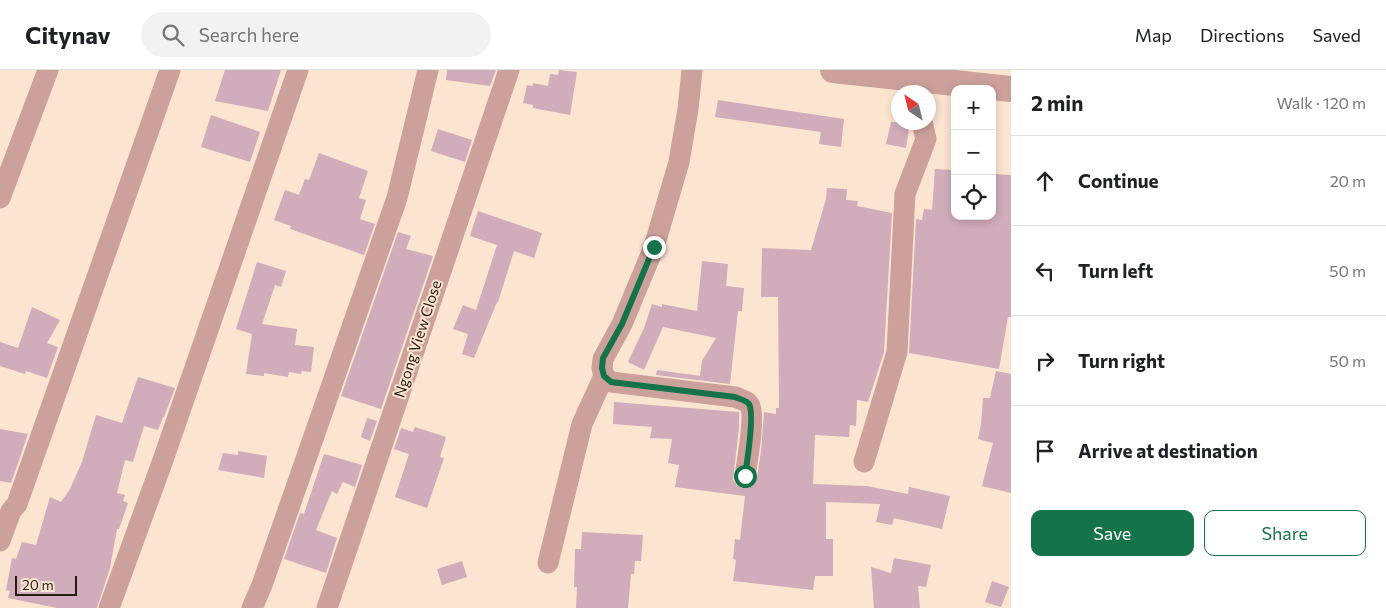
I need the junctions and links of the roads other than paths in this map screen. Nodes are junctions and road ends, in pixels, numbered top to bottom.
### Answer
1 (48, 70) edge
2 (170, 70) edge
3 (298, 70) edge
4 (428, 70) edge
5 (509, 70) edge
6 (692, 70) edge
7 (832, 70) edge
8 (908, 85) edge
9 (936, 87) edge
10 (1011, 89) edge
11 (924, 130) edge
12 (0, 198) edge
13 (604, 376) junction
14 (864, 462) dead end
15 (745, 476) dead end
16 (0, 541) edge
17 (548, 563) dead end
18 (109, 608) edge
19 (252, 608) edge
20 (327, 608) edge

1 - 12 street
2 - 16 street
3 - 18 street
4 - 19 street
5 - 20 street, Ngong View Close
6 - 13 street
7 - 8 street
9 - 10 street
11 - 14 street
13 - 15 street
13 - 17 street

